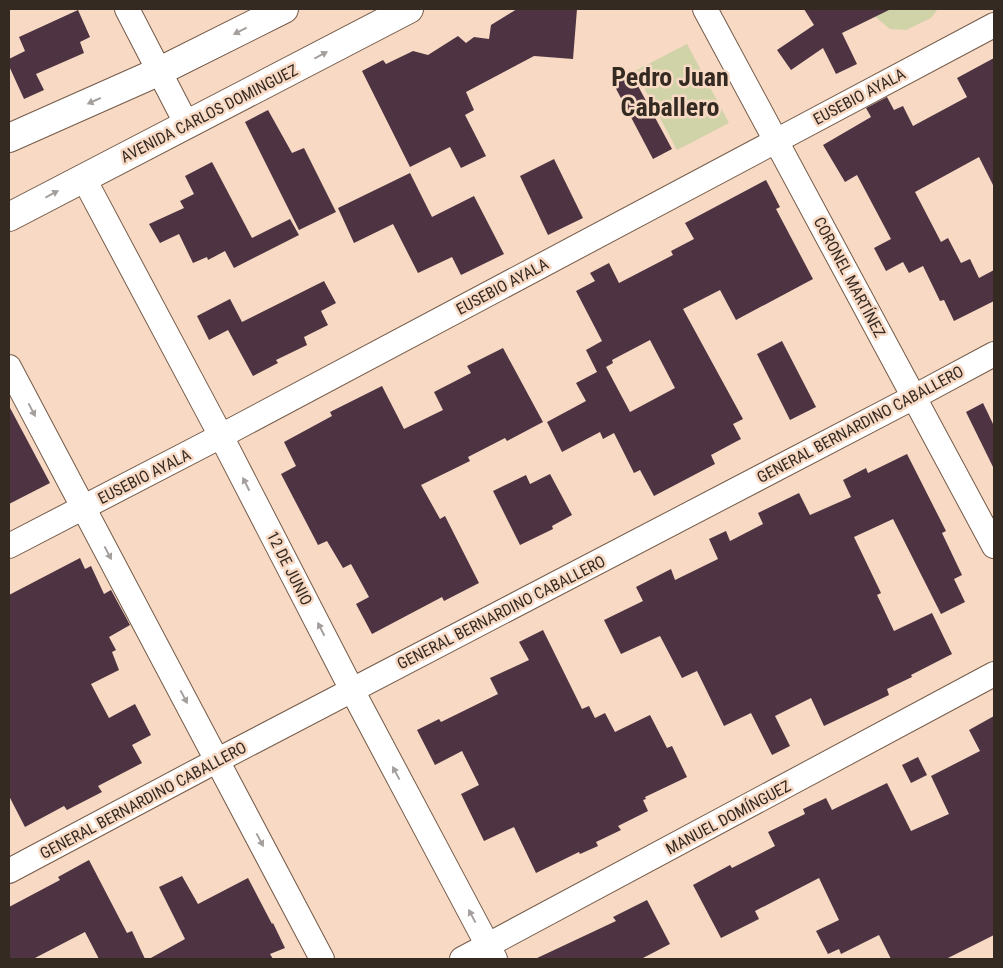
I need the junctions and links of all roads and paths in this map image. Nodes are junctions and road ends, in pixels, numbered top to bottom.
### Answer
1 (128, 9) edge
2 (284, 9) edge
3 (410, 9) edge
4 (705, 9) edge
5 (994, 25) edge
6 (160, 71) junction
7 (187, 125) junction
8 (9, 138) edge
9 (776, 140) junction
10 (83, 177) junction
11 (9, 217) edge
12 (994, 354) edge
13 (9, 367) edge
14 (914, 397) junction
15 (221, 436) junction
16 (84, 507) junction
17 (9, 546) edge
18 (994, 546) edge
19 (994, 674) edge
20 (352, 690) junction
21 (218, 760) junction
22 (9, 870) edge
23 (492, 952) edge
24 (322, 959) edge
25 (462, 959) edge

1 - 6 street
2 -> 6 main road
7 -> 3 main road, AVENIDA CARLOS DOMINGUEZ
4 - 9 street, CORONEL MARTÍNEZ
5 - 9 street, EUSEBIO AYALA
6 - 7 street
6 -> 8 main road
7 - 10 main road, AVENIDA CARLOS DOMINGUEZ
9 - 14 street, CORONEL MARTÍNEZ
9 - 15 street, EUSEBIO AYALA
11 -> 10 main road, AVENIDA CARLOS DOMINGUEZ
10 - 15 street, 12 DE JUNIO
12 - 14 street, GENERAL BERNARDINO CABALLERO
13 -> 16 street
14 - 18 street, CORONEL MARTÍNEZ
14 - 20 street, GENERAL BERNARDINO CABALLERO
15 - 16 street, EUSEBIO AYALA
20 -> 15 street, 12 DE JUNIO
16 - 17 street, EUSEBIO AYALA
16 -> 21 street
19 - 23 street, MANUEL DOMÍNGUEZ
20 - 21 street, GENERAL BERNARDINO CABALLERO
23 -> 20 street, 12 DE JUNIO
21 - 22 street, GENERAL BERNARDINO CABALLERO
21 -> 24 street
23 - 25 street, MANUEL DOMÍNGUEZ

